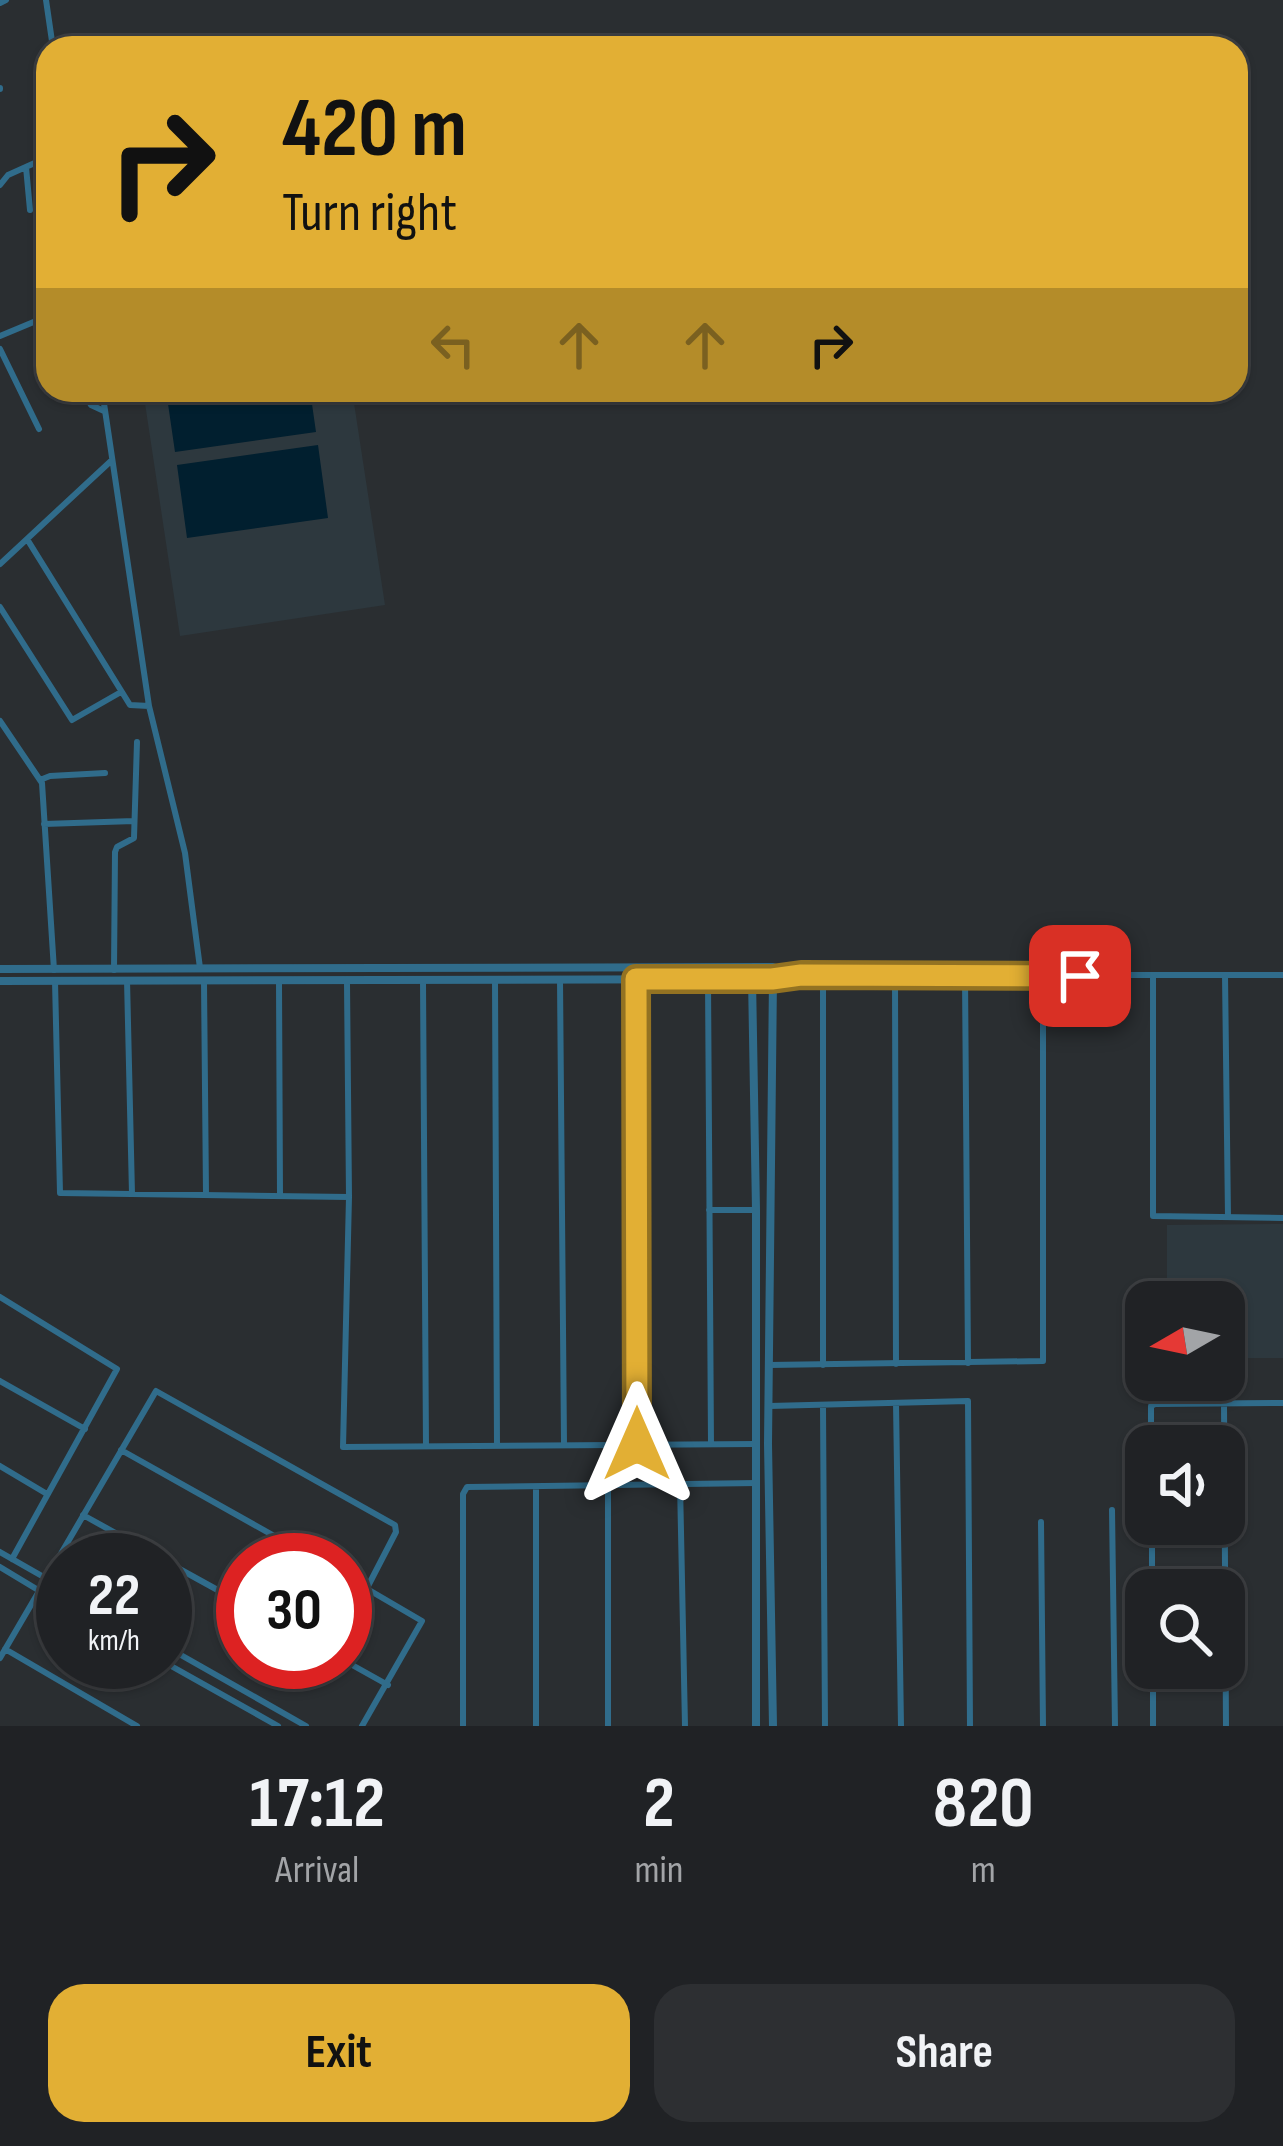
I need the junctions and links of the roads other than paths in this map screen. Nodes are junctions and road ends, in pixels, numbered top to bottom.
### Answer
1 (46, 0) edge
2 (51, 36) edge
3 (36, 162) edge
4 (26, 167) junction
5 (0, 185) edge
6 (30, 210) dead end
7 (36, 321) edge
8 (0, 336) edge
9 (0, 349) edge
10 (89, 402) edge
11 (104, 402) edge
12 (105, 411) junction
13 (39, 429) dead end
14 (112, 460) junction
15 (27, 539) junction
16 (0, 563) edge
17 (0, 607) edge
18 (121, 692) junction
19 (149, 706) junction
20 (0, 722) edge
21 (137, 742) dead end
22 (105, 773) dead end
23 (40, 780) junction
24 (134, 820) junction
25 (44, 824) junction
26 (773, 967) junction
27 (752, 968) junction
28 (0, 969) edge
29 (16, 969) junction
30 (115, 970) junction
31 (55, 975) junction
32 (460, 975) junction
33 (801, 975) junction
34 (823, 975) junction
35 (1153, 975) junction
36 (1225, 975) junction
37 (1283, 975) edge
38 (895, 976) junction
39 (965, 976) junction
40 (1043, 976) junction
41 (202, 977) junction
42 (560, 978) junction
43 (707, 978) junction
44 (495, 979) junction
45 (636, 979) junction
46 (752, 979) junction
47 (772, 979) junction
48 (128, 980) junction
49 (0, 981) edge
50 (17, 981) junction
51 (423, 981) junction
52 (279, 983) junction
53 (347, 983) junction
54 (132, 1194) junction
55 (206, 1194) junction
56 (280, 1196) junction
57 (349, 1197) junction
58 (709, 1210) junction
59 (756, 1210) junction
60 (1228, 1217) junction
61 (1283, 1217) edge
62 (0, 1297) edge
63 (968, 1363) junction
64 (896, 1364) junction
65 (769, 1365) junction
66 (824, 1365) junction
67 (0, 1381) edge
68 (896, 1403) junction
69 (1283, 1403) edge
70 (1224, 1404) junction
71 (824, 1405) junction
72 (769, 1406) junction
73 (1151, 1425) edge
74 (85, 1430) junction
75 (564, 1444) junction
76 (637, 1444) junction
77 (711, 1444) junction
78 (756, 1444) junction
79 (496, 1445) junction
80 (426, 1446) junction
81 (120, 1450) junction
82 (0, 1466) edge
83 (680, 1484) junction
84 (757, 1484) junction
85 (608, 1486) junction
86 (536, 1487) junction
87 (47, 1494) junction
88 (1112, 1510) dead end
89 (83, 1515) junction
90 (1041, 1522) dead end
91 (73, 1533) edge
92 (115, 1533) edge
93 (269, 1533) edge
94 (0, 1552) edge
95 (12, 1558) junction
96 (3, 1569) edge
97 (36, 1572) edge
98 (372, 1578) edge
99 (0, 1580) edge
100 (36, 1590) edge
101 (372, 1591) edge
102 (36, 1597) edge
103 (5, 1649) junction
104 (0, 1658) edge
105 (192, 1661) edge
106 (372, 1675) edge
107 (192, 1677) edge
108 (388, 1684) junction
109 (1153, 1689) edge
110 (288, 1716) junction
111 (301, 1725) edge
112 (137, 1726) edge
113 (280, 1726) edge
114 (362, 1726) edge
115 (464, 1726) edge
116 (536, 1726) edge
117 (608, 1726) edge
118 (685, 1726) edge
119 (756, 1726) edge
120 (772, 1726) edge
121 (825, 1726) edge
122 (901, 1726) edge
123 (970, 1726) edge
124 (1043, 1726) edge
125 (1115, 1726) edge
126 (1153, 1726) edge
127 (1226, 1726) edge

1 - 2 street
3 - 4 street
4 - 5 street
4 - 6 street
7 - 8 street
9 - 13 street
10 - 12 street
11 - 12 street
12 - 14 street
14 - 15 street
14 - 19 street
15 - 16 street
15 - 18 street
17 - 18 street
18 - 19 street
19 - 41 street
20 - 23 street
21 - 24 street
22 - 23 street
23 - 25 street
24 - 25 street
24 - 30 street
25 - 31 street
26 - 27 street
26 - 33 street
26 - 47 street
27 - 32 street
27 - 46 street
28 - 29 street
29 - 31 street
29 - 50 street
30 - 31 street
30 - 41 street
31 - 48 street
31 - 50 street
31 - 54 street
32 - 41 street
32 - 44 street
32 - 51 street
33 - 34 street
33 - 47 street
34 - 38 street
34 - 66 street
35 - 36 street
35 - 40 street
35 - 60 street
36 - 37 street
36 - 60 street
38 - 39 street
38 - 64 street
39 - 40 street
39 - 63 street
40 - 63 street
41 - 48 street
41 - 52 street
41 - 55 street
42 - 44 street
42 - 45 street
42 - 75 street
43 - 45 street
43 - 46 street
43 - 58 street
44 - 79 street
45 - 76 street
46 - 47 street
46 - 59 street
47 - 65 street
48 - 54 street
49 - 50 street
51 - 53 street
51 - 80 street
52 - 53 street
52 - 56 street
53 - 57 street
54 - 55 street
55 - 56 street
56 - 57 street
57 - 80 street
58 - 59 street
58 - 77 street
59 - 78 street
60 - 61 street
62 - 74 street
63 - 64 street
64 - 66 street
65 - 66 street
65 - 72 street
67 - 74 street
68 - 71 street
68 - 122 street
68 - 123 street
69 - 70 street
70 - 73 street
70 - 127 street
71 - 72 street
71 - 121 street
72 - 120 street
74 - 87 street
75 - 76 street
75 - 79 street
76 - 77 street
77 - 78 street
78 - 84 street
79 - 80 street
81 - 89 street
81 - 93 street
81 - 98 street
82 - 87 street
83 - 84 street
83 - 85 street
83 - 118 street
84 - 119 street
85 - 86 street
85 - 117 street
86 - 115 street
86 - 116 street
87 - 95 street
88 - 125 street
89 - 91 street
89 - 92 street
90 - 124 street
94 - 95 street
95 - 97 street
96 - 99 street
96 - 100 street
101 - 108 street
102 - 103 street
103 - 104 street
103 - 112 street
105 - 110 street
106 - 108 street
107 - 113 street
108 - 114 street
109 - 126 street
110 - 111 street
110 - 113 street

